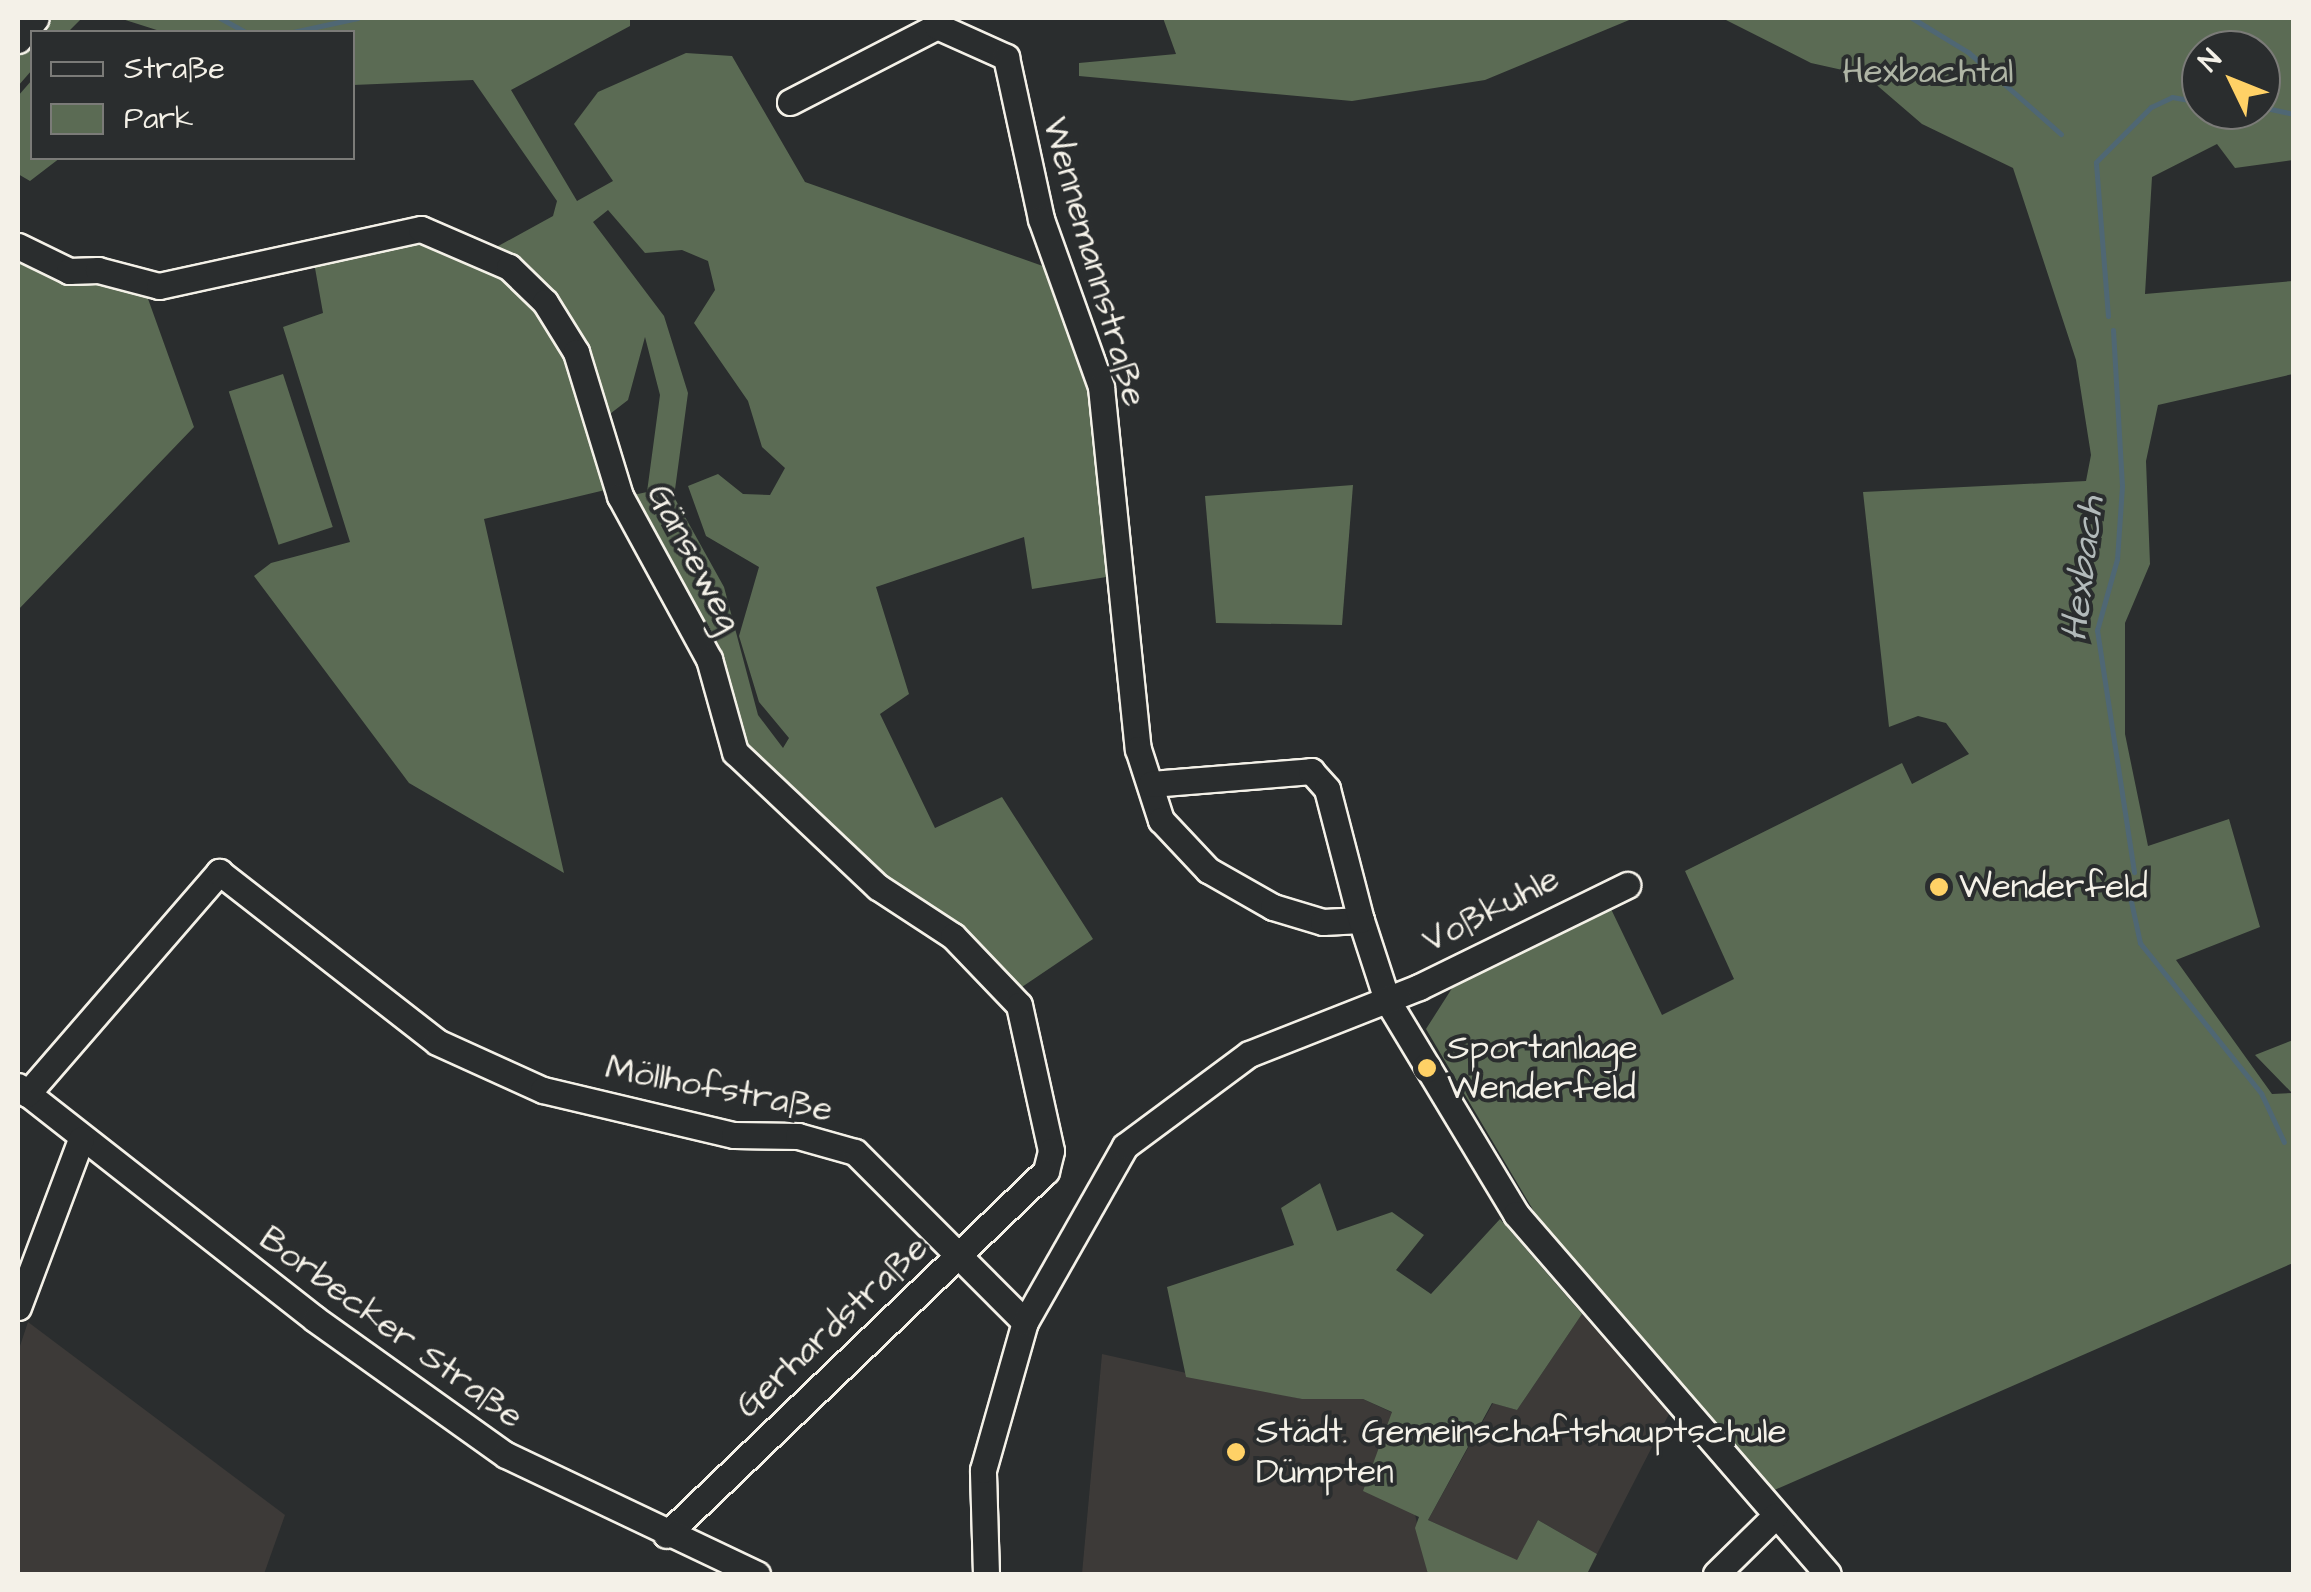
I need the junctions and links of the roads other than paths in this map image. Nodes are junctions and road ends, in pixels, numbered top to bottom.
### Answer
1 (36, 18) edge
2 (18, 40) edge
3 (790, 102) dead end
4 (18, 246) edge
5 (1151, 784) junction
6 (1627, 886) dead end
7 (1361, 920) junction
8 (1387, 1000) junction
9 (22, 1090) edge
10 (81, 1139) junction
11 (1046, 1170) joint
12 (960, 1257) junction
13 (18, 1307) edge
14 (1024, 1322) junction
15 (1776, 1516) junction
16 (666, 1535) junction
17 (757, 1574) edge
18 (986, 1574) edge
19 (1716, 1574) edge
20 (1828, 1574) edge

1 - 2 street
3 - 5 street, Wennemannstraße
4 - 11 street, Gänseweg
5 - 7 street, Wennemannstraße
5 - 7 street
6 - 8 street, Voßkuhle
7 - 8 street
8 - 14 street, Voßkuhle
8 - 15 street
9 - 10 street, Borbecker Straße
9 - 12 street, Möllhofstraße
10 - 13 street
10 - 16 street, Borbecker Straße
11 - 12 street, Gerhardstraße
12 - 14 street, Möllhofstraße
12 - 16 street, Gerhardstraße
14 - 18 street, Voßkuhle
15 - 19 street
15 - 20 street
16 - 17 street, Borbecker Straße

